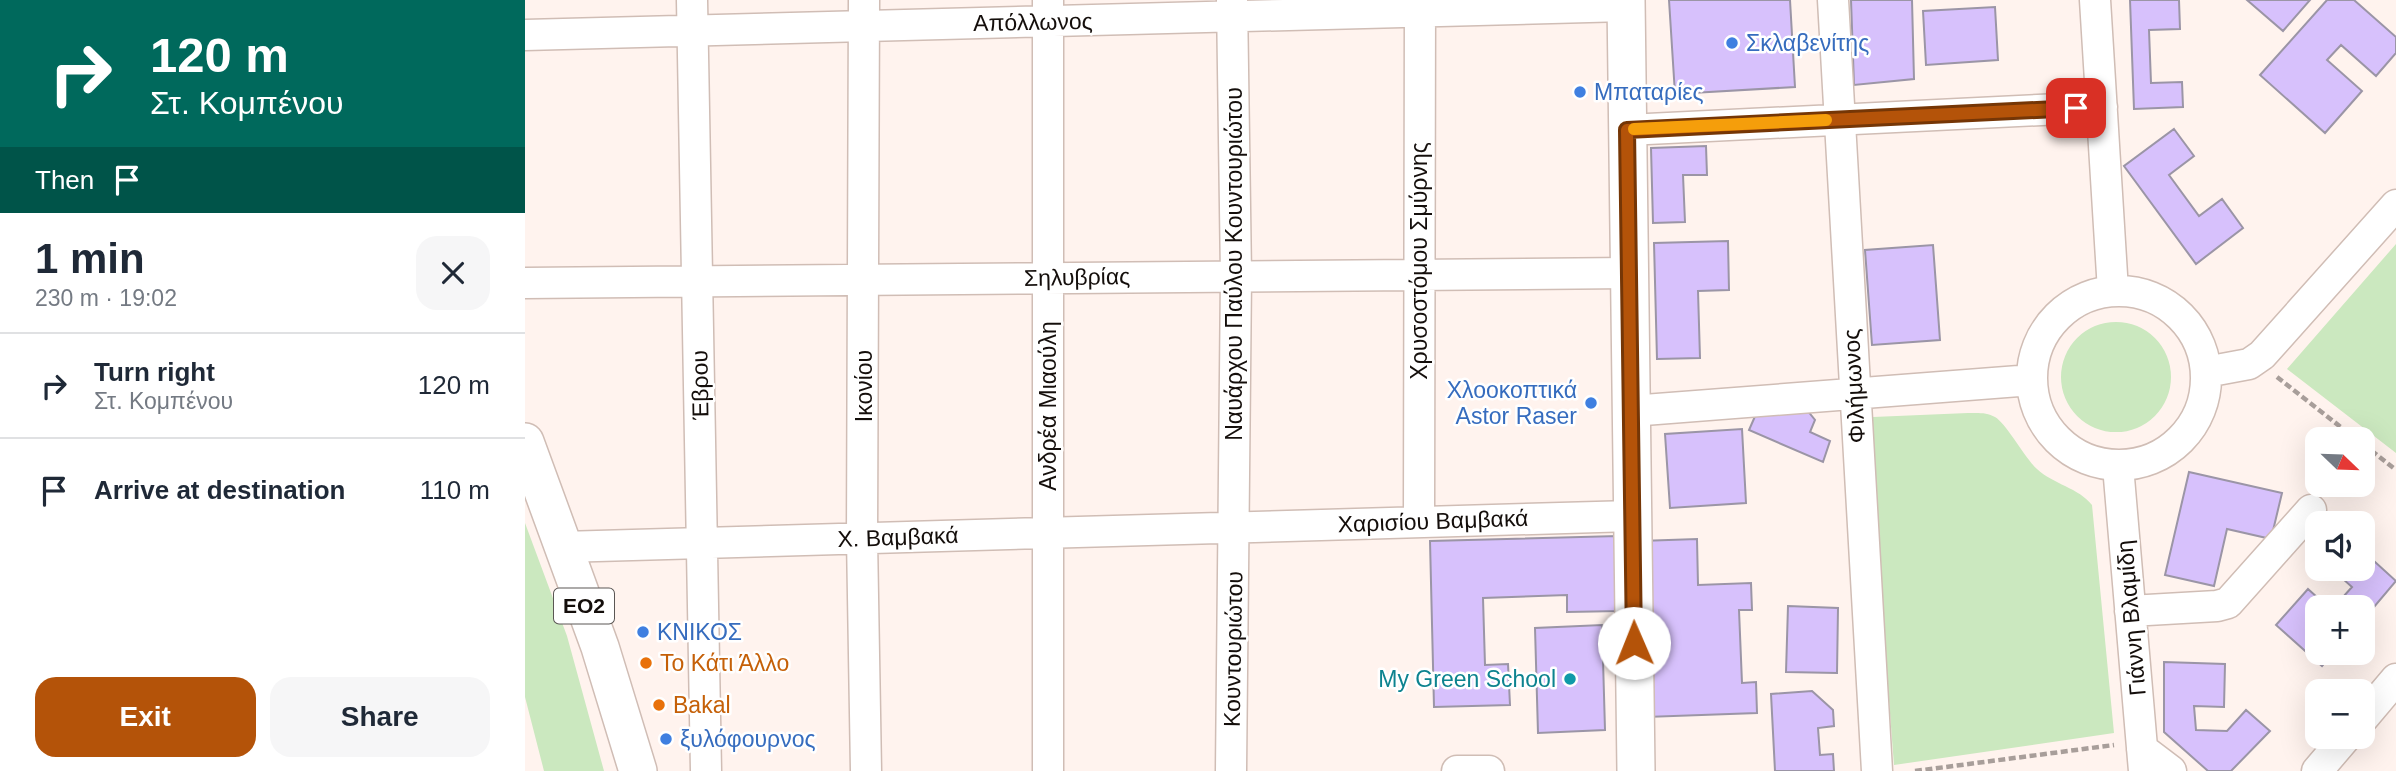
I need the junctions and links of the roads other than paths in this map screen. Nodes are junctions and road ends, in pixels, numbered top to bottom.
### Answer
1 (692, 0) edge
2 (1833, 0) edge
3 (2095, 0) edge
4 (1626, 3) edge
5 (1420, 6) edge
6 (1232, 8) edge
7 (1048, 11) edge
8 (865, 13) edge
9 (694, 31) junction
10 (525, 35) edge
11 (2102, 107) junction
12 (1839, 119) junction
13 (1627, 130) junction
14 (2396, 205) edge
15 (1629, 273) junction
16 (1419, 274) junction
17 (1236, 276) junction
18 (1048, 278) junction
19 (865, 279) junction
20 (699, 281) junction
21 (525, 283) edge
22 (2113, 290) junction
23 (2206, 372) junction
24 (2032, 380) junction
25 (1855, 394) junction
26 (1631, 411) junction
27 (525, 442) edge
28 (2118, 466) junction
29 (2311, 510) dead end
30 (1632, 516) junction
31 (1419, 522) junction
32 (1234, 527) junction
33 (1049, 533) junction
34 (862, 538) junction
35 (703, 543) junction
36 (562, 547) junction
37 (2130, 611) junction
38 (2396, 679) edge
39 (2375, 704) edge
40 (2336, 749) edge
41 (2143, 760) edge
42 (638, 771) edge
43 (706, 771) edge
44 (866, 771) edge
45 (1048, 771) edge
46 (1231, 771) edge
47 (1457, 771) edge
48 (1489, 771) edge
49 (1636, 771) edge
50 (1877, 771) edge
51 (2171, 771) edge
52 (2317, 771) edge

1 - 9 street, Έβρου
2 - 12 street, Φιλήμωνος
3 - 11 street
4 - 5 street, Απόλλωνος
4 - 13 main road
5 - 6 street, Απόλλωνος
5 - 16 street, Χρυσοστόμου Σμύρνης
6 - 7 street, Απόλλωνος
6 - 17 street, Ναυάρχου Παύλου Κουντουριώτου
7 - 8 street, Απόλλωνος
7 - 18 street, Ανδρέα Μιαούλη
8 - 9 street, Απόλλωνος
8 - 19 street, Ικονίου
9 - 10 street, Απόλλωνος
9 - 20 street, Έβρου
11 - 12 street
11 - 22 street
12 - 13 street
12 - 25 street, Φιλήμωνος
13 - 15 main road
14 - 23 street
15 - 16 street, Σηλυβρίας
15 - 26 main road
16 - 17 street, Σηλυβρίας
16 - 31 street, Χρυσοστόμου Σμύρνης
17 - 18 street, Σηλυβρίας
17 - 32 street, Ναυάρχου Παύλου Κουντουριώτου
18 - 19 street, Σηλυβρίας
18 - 33 street, Ανδρέα Μιαούλη
19 - 20 street, Σηλυβρίας
19 - 34 street, Ικονίου
20 - 21 street, Σηλυβρίας
20 - 35 street, Έβρου
22 - 23 street
22 - 24 street
23 - 28 street
24 - 25 street
24 - 28 street
25 - 26 street
25 - 50 street, Φιλήμωνος
26 - 30 main road
27 - 36 main road, ΕΟ2
28 - 37 street, Γιάννη Βλαμίδη
29 - 37 street
30 - 31 street, Χαρισίου Βαμβακά
30 - 49 main road
31 - 32 street, Χαρισίου Βαμβακά
32 - 33 street, Χ. Βαμβακά
32 - 46 street, Κουντουριώτου
33 - 34 street, Χ. Βαμβακά
33 - 45 street, Ανδρέα Μιαούλη
34 - 35 street, Χ. Βαμβακά
34 - 44 street, Ικονίου
35 - 36 street, Χ. Βαμβακά
35 - 43 street, Έβρου
36 - 42 main road, ΕΟ2
37 - 41 street, Γιάννη Βλαμίδη
38 - 39 street
40 - 52 street
41 - 51 street
47 - 48 street

